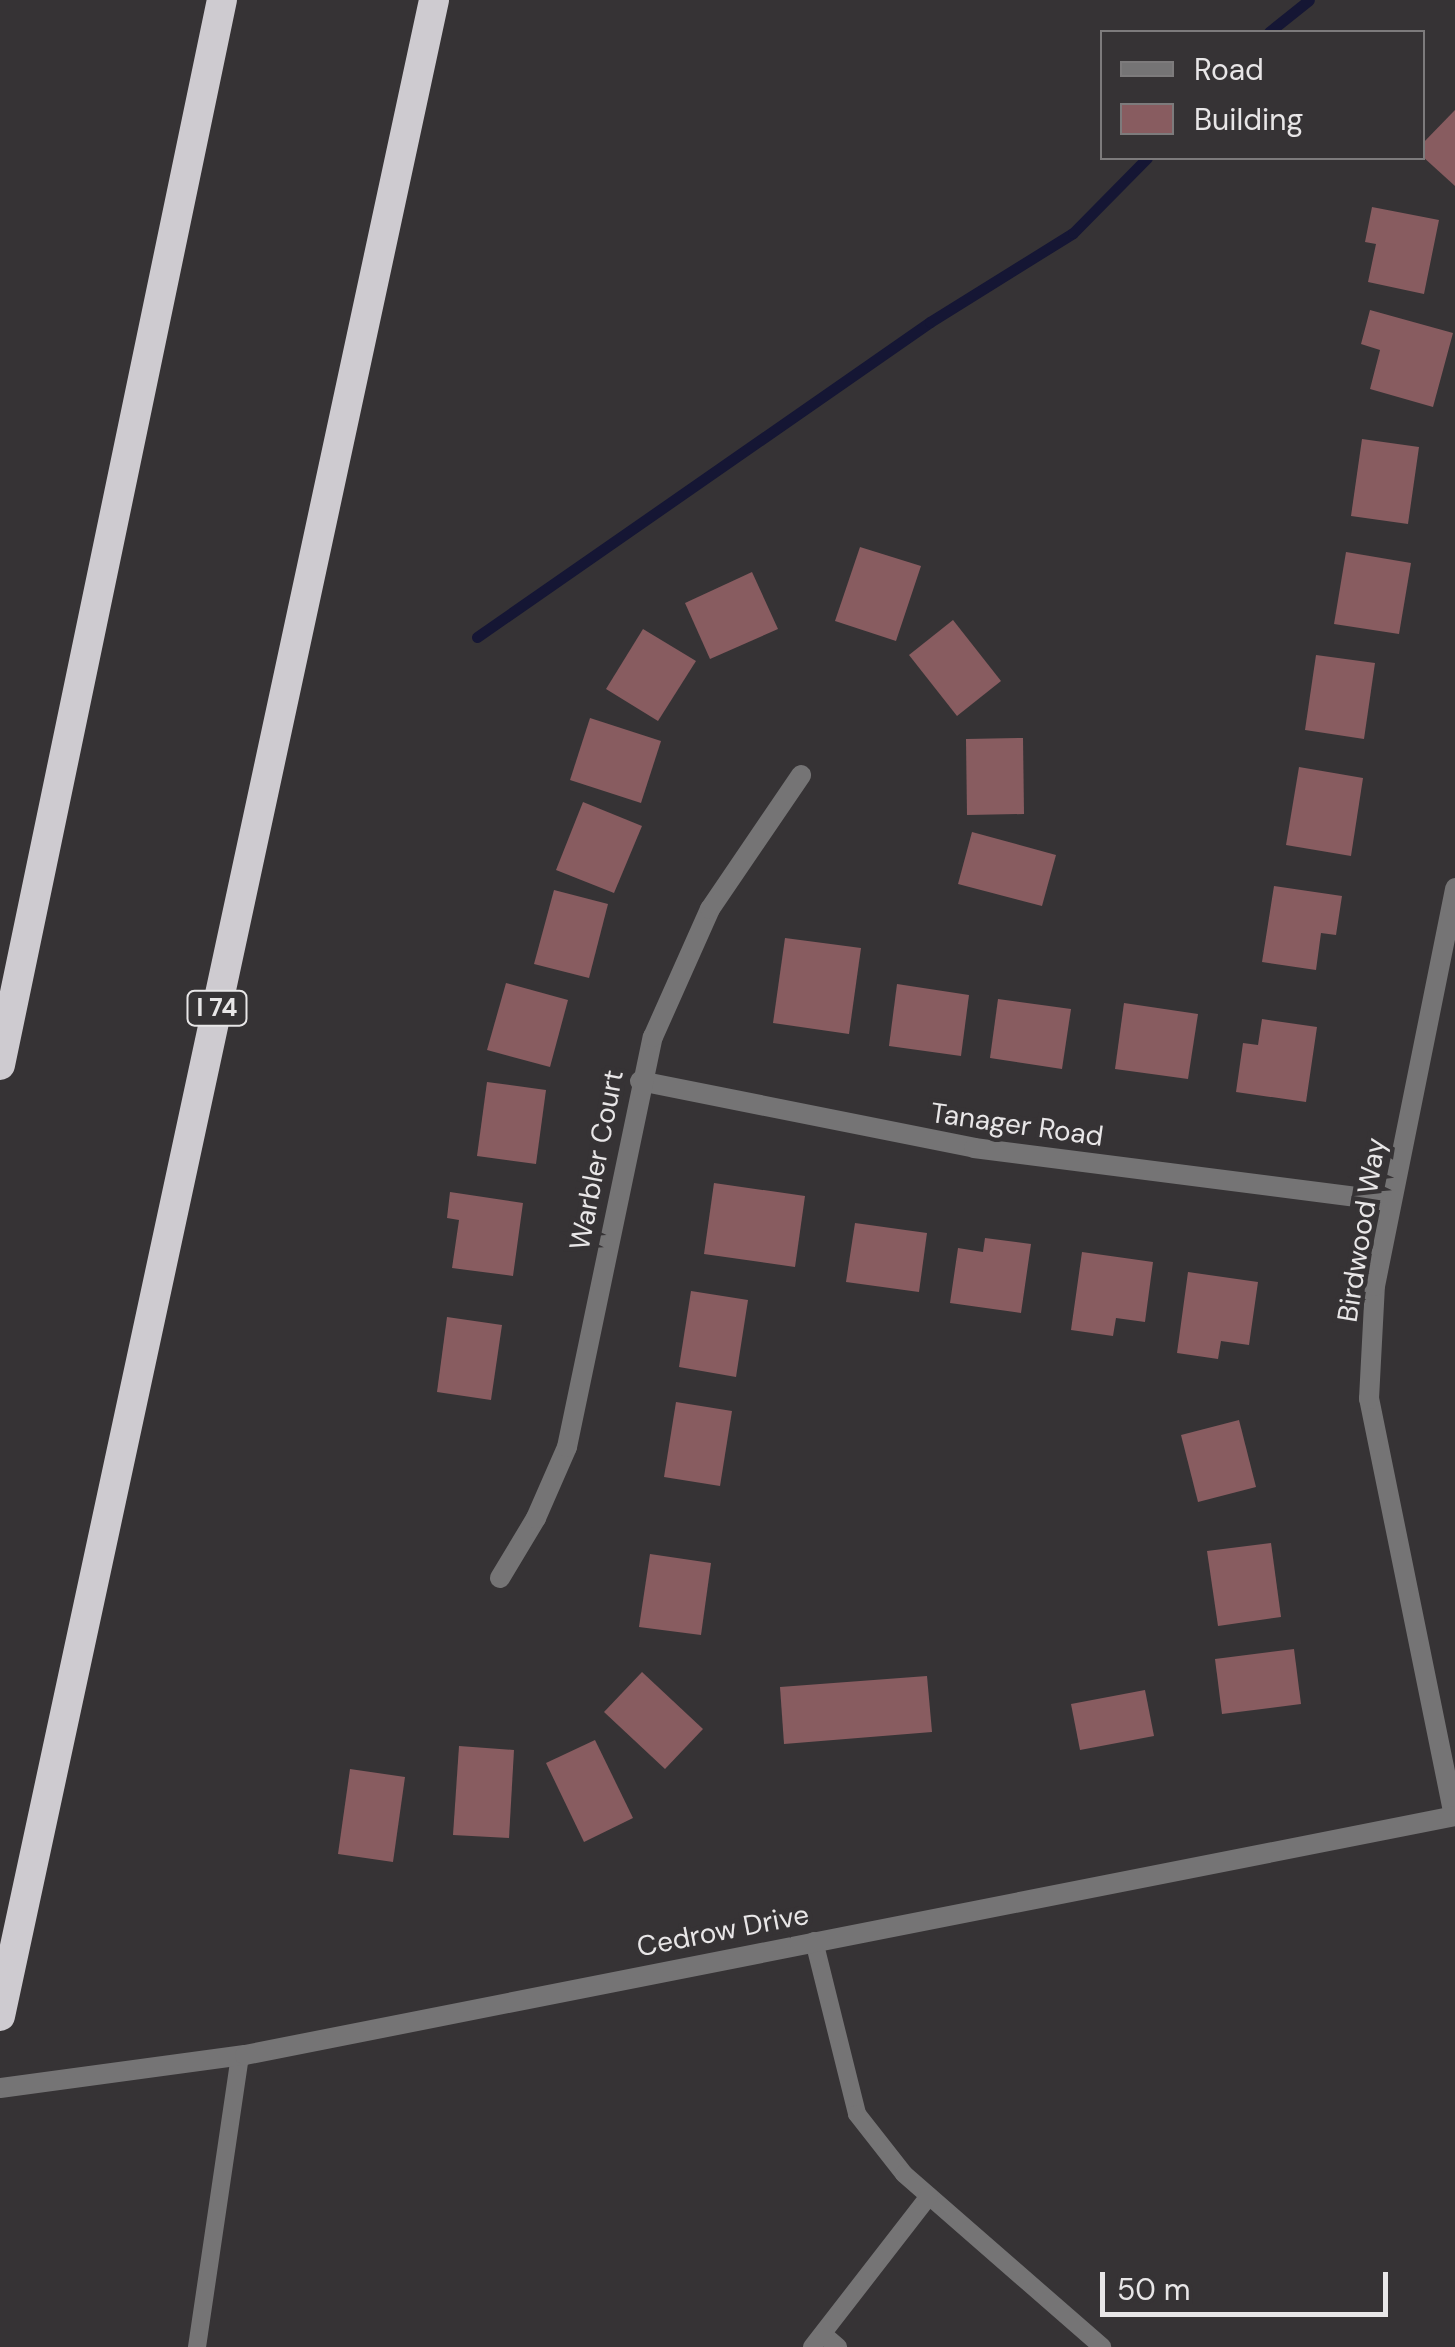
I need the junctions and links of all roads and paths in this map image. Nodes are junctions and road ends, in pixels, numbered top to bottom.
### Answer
1 (222, 0) edge
2 (434, 0) edge
3 (802, 775) dead end
4 (1455, 888) edge
5 (0, 1064) edge
6 (640, 1081) junction
7 (1390, 1201) junction
8 (500, 1578) dead end
9 (1454, 1816) edge
10 (814, 1941) junction
11 (0, 2016) edge
12 (240, 2055) junction
13 (0, 2088) edge
14 (930, 2196) junction
15 (818, 2340) edge
16 (198, 2347) edge
17 (838, 2347) edge
18 (1102, 2347) edge

1 - 5 highway
2 - 11 highway, I 74
3 - 6 street, Warbler Court
4 - 7 street, Birdwood Way
6 - 7 street, Tanager Road
6 - 8 street, Warbler Court
7 - 9 street, Birdwood Way
9 - 10 street, Cedrow Drive
10 - 12 street, Cedrow Drive
10 - 14 lane
12 - 13 street, Cedrow Drive
12 - 16 lane
14 - 15 lane
14 - 18 lane
15 - 17 lane

